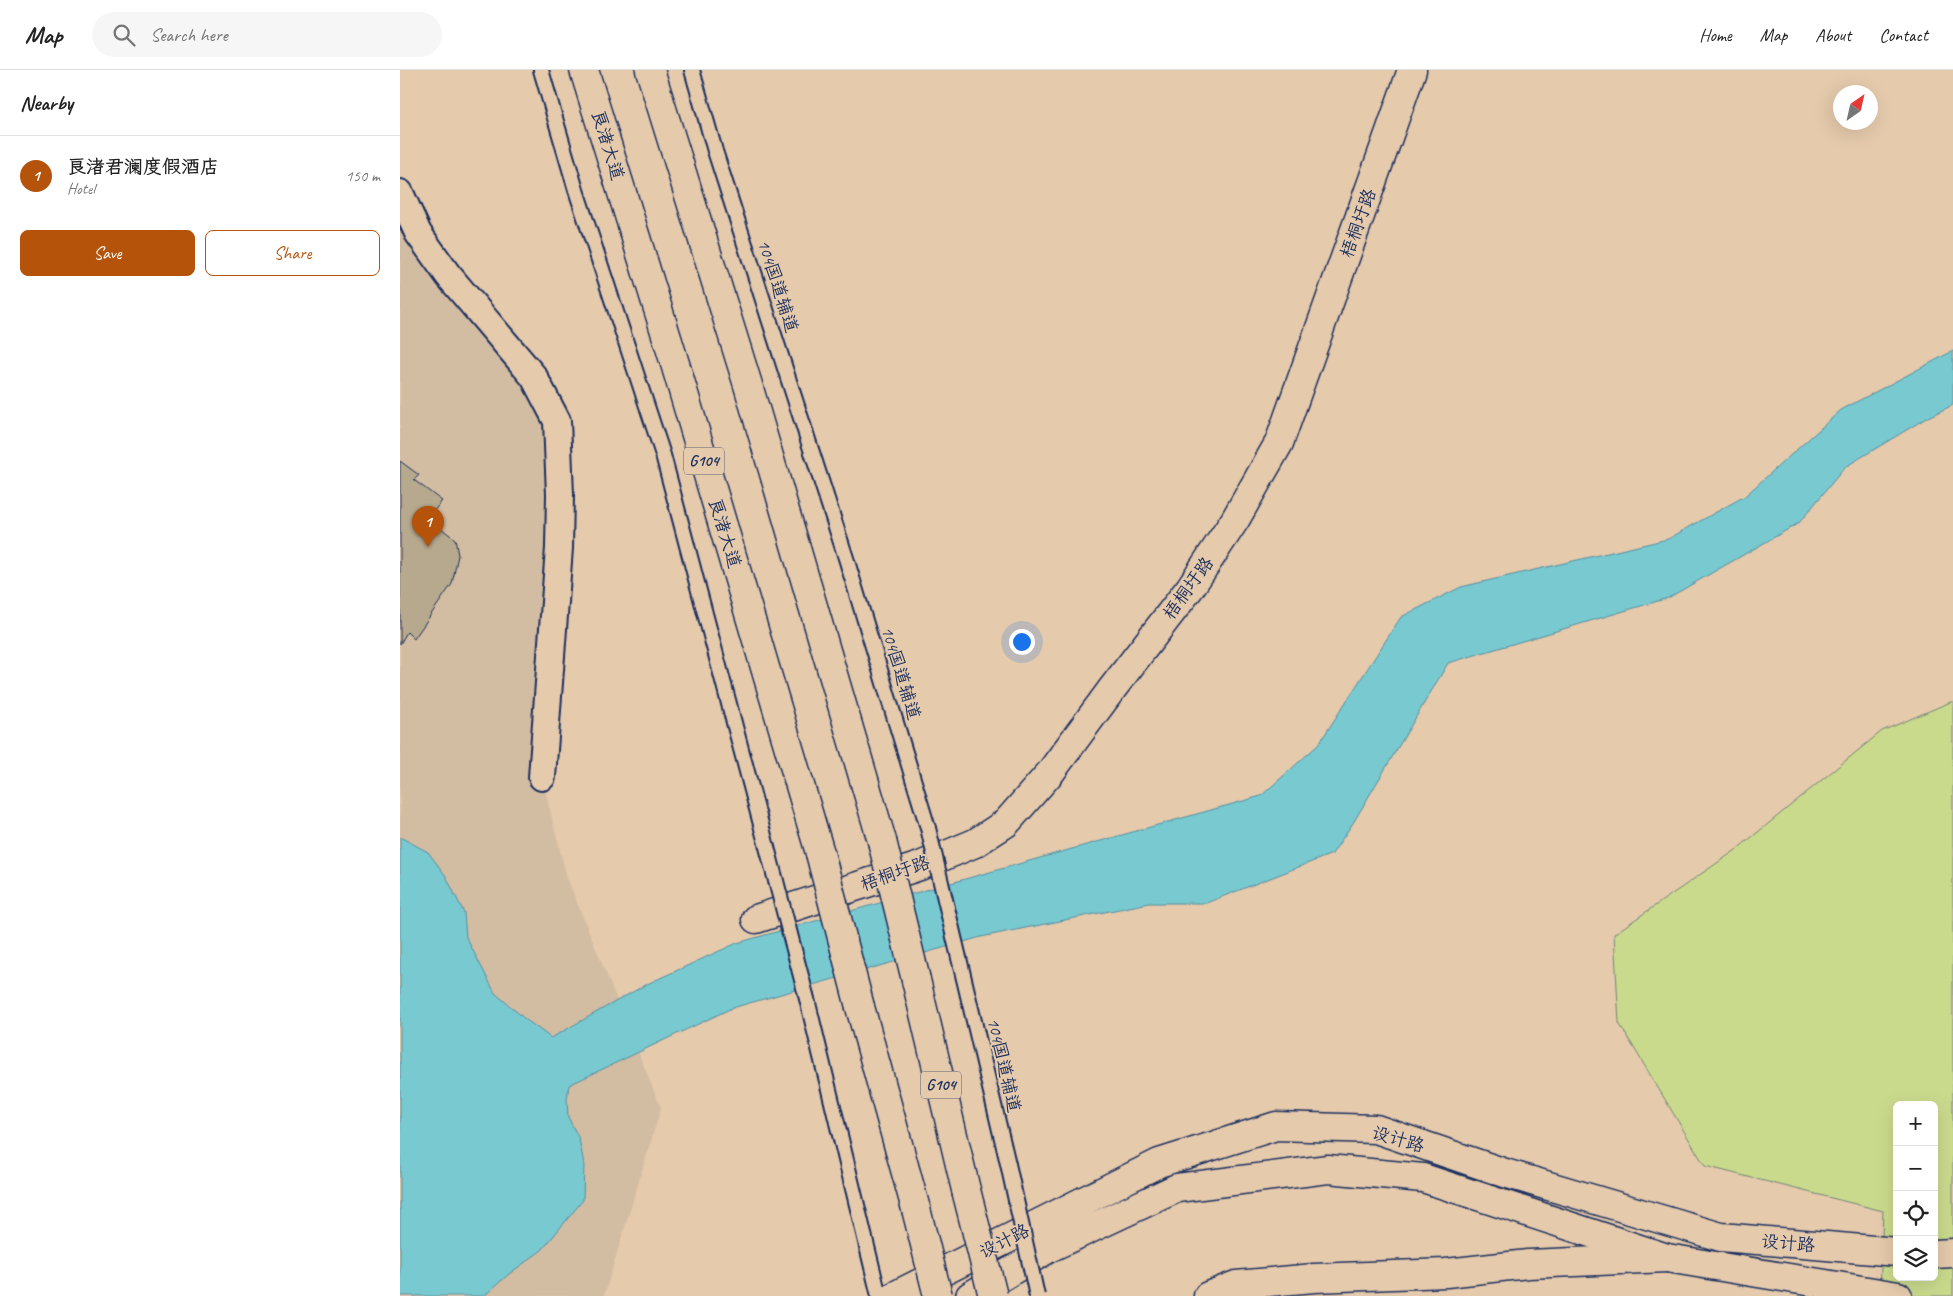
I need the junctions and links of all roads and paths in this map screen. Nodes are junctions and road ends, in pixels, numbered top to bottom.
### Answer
1 (541, 70) edge
2 (584, 70) edge
3 (650, 70) edge
4 (692, 70) edge
5 (1412, 70) edge
6 (400, 192) edge
7 (542, 778) dead end
8 (756, 919) dead end
9 (1893, 1252) edge
10 (1953, 1253) edge
11 (1938, 1254) edge
12 (1667, 1258) junction
13 (879, 1296) edge
14 (894, 1296) edge
15 (938, 1296) edge
16 (970, 1296) edge
17 (992, 1296) edge
18 (1037, 1296) edge
19 (1208, 1296) edge
20 (1898, 1296) edge

1 - 13 lane, bridge
2 - 15 main road, 良渚大道 / G104, bridge
3 - 17 main road, G104, bridge
4 - 18 lane, 104国道辅道, bridge
5 - 8 main road, 梧桐圩路
6 - 7 street
9 - 14 main road, 设计路
10 - 11 main road
12 - 16 main road, 设计路
12 - 19 main road
12 - 20 main road, 设计路

